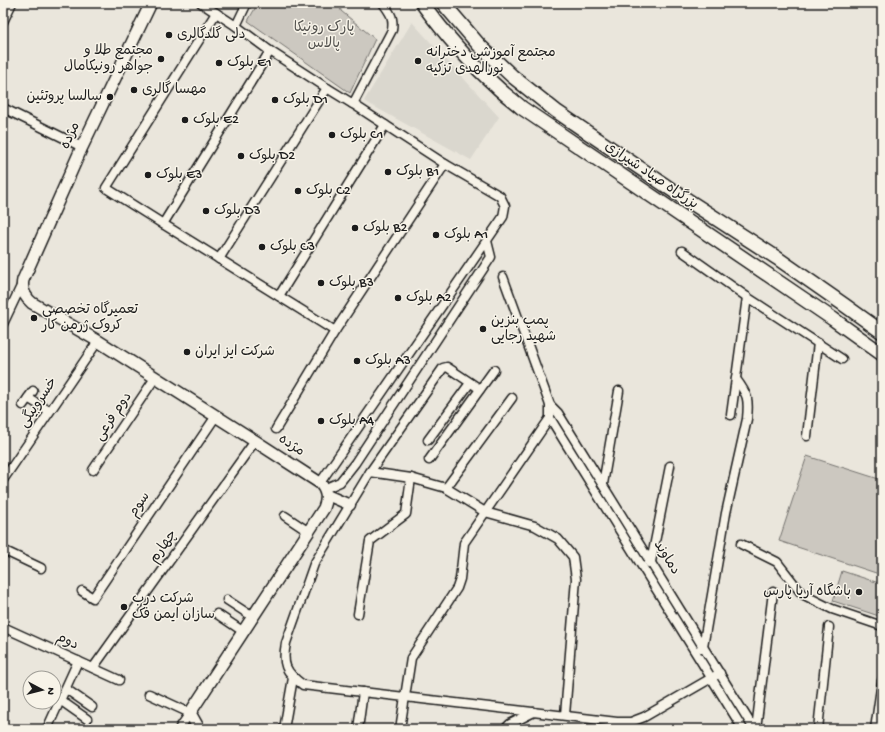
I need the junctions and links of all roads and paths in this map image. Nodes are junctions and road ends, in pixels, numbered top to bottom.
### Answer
1 (12, 3) edge
2 (151, 3) edge
3 (201, 3) edge
4 (248, 3) edge
5 (383, 3) edge
6 (422, 3) edge
7 (443, 3) edge
8 (216, 13) junction
9 (3, 22) edge
10 (236, 26) junction
11 (270, 51) junction
12 (327, 88) junction
13 (353, 104) junction
14 (3, 108) edge
15 (385, 125) junction
16 (82, 148) junction
17 (445, 164) junction
18 (163, 224) junction
19 (487, 241) junction
20 (682, 251) dead end
21 (219, 259) junction
22 (502, 277) dead end
23 (22, 284) junction
24 (278, 296) junction
25 (747, 297) junction
26 (843, 304) junction
27 (3, 324) edge
28 (882, 329) edge
29 (335, 331) junction
30 (882, 332) edge
31 (98, 341) junction
32 (818, 343) junction
33 (882, 354) edge
34 (842, 359) dead end
35 (494, 370) dead end
36 (155, 378) junction
37 (736, 379) junction
38 (470, 383) junction
39 (480, 389) junction
40 (33, 391) dead end
41 (619, 391) dead end
42 (512, 398) dead end
43 (550, 405) junction
44 (49, 411) junction
45 (732, 415) dead end
46 (216, 416) junction
47 (550, 418) junction
48 (276, 429) dead end
49 (807, 436) dead end
50 (428, 440) dead end
51 (255, 441) junction
52 (429, 460) dead end
53 (670, 466) dead end
54 (93, 470) dead end
55 (370, 472) junction
56 (4, 478) edge
57 (411, 478) junction
58 (603, 484) junction
59 (446, 488) junction
60 (324, 489) junction
61 (350, 505) junction
62 (485, 512) junction
63 (284, 516) dead end
64 (309, 532) junction
65 (741, 544) dead end
66 (3, 550) edge
67 (651, 562) junction
68 (642, 567) junction
69 (42, 568) dead end
70 (82, 591) dead end
71 (773, 592) dead end
72 (227, 600) dead end
73 (217, 614) dead end
74 (358, 614) dead end
75 (253, 618) junction
76 (882, 626) edge
77 (3, 627) edge
78 (829, 627) dead end
79 (244, 632) junction
80 (703, 647) junction
81 (695, 652) junction
82 (78, 661) junction
83 (93, 668) junction
84 (720, 673) junction
85 (293, 678) junction
86 (711, 678) junction
87 (120, 680) dead end
88 (882, 681) edge
89 (66, 689) junction
90 (363, 692) junction
91 (149, 694) dead end
92 (62, 696) edge
93 (405, 696) junction
94 (62, 701) edge
95 (92, 707) dead end
96 (56, 710) edge
97 (534, 712) junction
98 (565, 715) junction
99 (87, 719) dead end
100 (194, 724) edge
101 (630, 725) edge
102 (47, 729) edge
103 (179, 729) edge
104 (284, 729) edge
105 (358, 729) edge
106 (400, 729) edge
107 (505, 729) edge
108 (743, 729) edge
109 (755, 729) edge
110 (818, 729) edge
111 (875, 729) edge

1 - 9 street
2 - 16 main road, مژده
3 - 8 street
4 - 10 street
5 - 13 street
6 - 33 highway, بزرگراه صیاد شیرازی
7 - 26 highway, بزرگراه صیاد شیرازی
8 - 10 street
8 - 18 street
10 - 11 street
11 - 12 street
11 - 18 street
12 - 13 street
12 - 21 street
13 - 15 street
14 - 16 street
15 - 17 street
15 - 24 street
16 - 23 main road, مژده
17 - 19 street
17 - 29 street
18 - 21 street
19 - 60 street
19 - 60 street
20 - 25 street
21 - 24 street
22 - 43 street, دماوند
23 - 27 street, مژده
23 - 31 main road, مژده
24 - 29 street
25 - 32 street
25 - 37 street
26 - 28 highway
26 - 30 highway, بزرگراه صیاد شیرازی
29 - 48 street
31 - 36 main road, مژده
31 - 44 street, خسروبیگی
32 - 34 street
32 - 49 street
35 - 39 street
36 - 46 main road, مژده
36 - 54 street, دوم فرعی
37 - 45 street
37 - 80 street
38 - 39 street
38 - 50 street
38 - 55 street
39 - 52 street
40 - 44 street
41 - 58 street
42 - 59 street
43 - 47 street, دماوند
43 - 58 street, دماوند
44 - 56 street, خسروبیگی
46 - 51 main road, مژده
46 - 70 street, سوم
47 - 62 street
47 - 68 street, دماوند
51 - 60 main road, مژده
51 - 83 street, چهارم
53 - 67 street
55 - 57 street
55 - 61 street
57 - 59 street
57 - 74 street
58 - 67 street, دماوند
59 - 62 street
60 - 61 street
60 - 64 main road
61 - 85 street
62 - 93 street
62 - 98 street
63 - 64 street
64 - 75 main road
65 - 76 street
66 - 69 street
67 - 68 street
67 - 80 street, دماوند
68 - 81 street, دماوند
71 - 109 street
72 - 75 street
73 - 79 street
75 - 79 main road
77 - 82 street, دوم
78 - 110 street
79 - 100 main road
80 - 81 street
80 - 84 street, دماوند
81 - 86 street, دماوند
82 - 83 street, دوم
82 - 89 street
83 - 87 street, دوم
84 - 86 street
84 - 109 street, دماوند
85 - 90 street
85 - 104 street
86 - 101 street
86 - 108 street, دماوند
88 - 111 street
89 - 92 street
89 - 95 street
90 - 93 street
90 - 105 street
91 - 100 street
93 - 97 street
93 - 106 street
94 - 99 street
96 - 102 street
97 - 98 street
97 - 107 street
98 - 101 street
100 - 103 street

